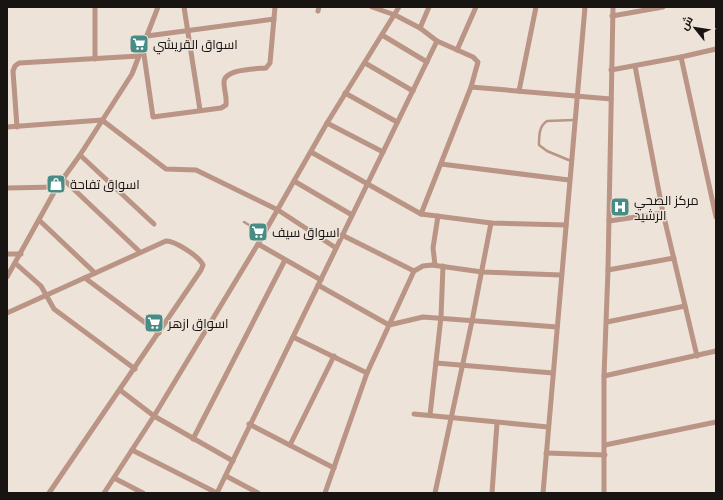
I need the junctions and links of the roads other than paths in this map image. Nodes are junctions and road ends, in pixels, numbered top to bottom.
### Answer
1 (95, 7) edge
2 (158, 7) edge
3 (184, 7) edge
4 (275, 7) edge
5 (372, 7) edge
6 (399, 7) edge
7 (429, 7) edge
8 (476, 7) edge
9 (536, 7) edge
10 (585, 7) edge
11 (613, 7) edge
12 (663, 7) edge
13 (395, 15) junction
14 (612, 16) junction
15 (274, 19) junction
16 (420, 28) junction
17 (186, 31) junction
18 (148, 36) junction
19 (382, 36) junction
20 (437, 41) junction
21 (143, 47) junction
22 (716, 49) edge
23 (457, 50) junction
24 (139, 56) junction
25 (680, 57) junction
26 (95, 58) junction
27 (427, 62) junction
28 (365, 63) junction
29 (635, 66) junction
30 (611, 70) junction
31 (471, 87) junction
32 (413, 90) junction
33 (520, 90) junction
34 (345, 93) junction
35 (576, 97) junction
36 (611, 99) junction
37 (200, 110) junction
38 (102, 120) junction
39 (574, 120) junction
40 (398, 122) junction
41 (327, 123) junction
42 (18, 126) junction
43 (7, 127) edge
44 (311, 152) junction
45 (383, 152) junction
46 (80, 155) junction
47 (571, 161) junction
48 (440, 164) junction
49 (63, 179) junction
50 (569, 180) junction
51 (294, 181) junction
52 (368, 183) junction
53 (57, 187) junction
54 (7, 188) edge
55 (278, 210) junction
56 (664, 212) junction
57 (421, 214) junction
58 (352, 216) junction
59 (438, 216) junction
60 (716, 218) edge
61 (39, 220) junction
62 (609, 221) junction
63 (244, 222) dead end
64 (491, 223) junction
65 (154, 224) dead end
66 (566, 225) junction
67 (264, 234) junction
68 (342, 235) junction
69 (258, 244) junction
70 (336, 248) junction
71 (140, 252) junction
72 (7, 254) edge
73 (20, 254) junction
74 (674, 258) junction
75 (285, 260) junction
76 (15, 263) junction
77 (435, 265) junction
78 (443, 266) junction
79 (608, 270) junction
80 (414, 271) junction
81 (482, 272) junction
82 (95, 273) junction
83 (561, 275) junction
84 (7, 277) edge
85 (85, 278) junction
86 (321, 280) junction
87 (318, 285) junction
88 (46, 295) junction
89 (685, 306) junction
90 (7, 313) edge
91 (441, 317) junction
92 (472, 321) junction
93 (607, 322) junction
94 (389, 325) junction
95 (557, 326) junction
96 (159, 333) junction
97 (293, 337) junction
98 (716, 351) edge
99 (334, 356) junction
100 (697, 356) junction
101 (436, 363) junction
102 (462, 365) junction
103 (135, 368) junction
104 (366, 373) junction
105 (553, 373) junction
106 (604, 376) junction
107 (120, 390) junction
108 (414, 414) dead end
109 (430, 415) junction
110 (154, 416) junction
111 (451, 418) junction
112 (716, 422) edge
113 (497, 423) junction
114 (249, 424) junction
115 (548, 427) junction
116 (193, 439) junction
117 (290, 445) junction
118 (605, 445) junction
119 (132, 450) junction
120 (546, 453) junction
121 (605, 455) junction
122 (233, 461) junction
123 (334, 468) junction
124 (226, 476) junction
125 (114, 478) junction
126 (49, 493) edge
127 (104, 493) edge
128 (142, 493) edge
129 (217, 493) edge
130 (258, 493) edge
131 (325, 493) edge
132 (435, 493) edge
133 (492, 493) edge
134 (543, 493) edge
135 (604, 493) edge

1 - 26 street
2 - 18 street
3 - 17 street
4 - 15 street
5 - 13 street
6 - 13 street
7 - 16 street
8 - 23 street
9 - 33 street
10 - 35 street
11 - 14 street
12 - 14 street
13 - 16 street
13 - 19 street
14 - 30 street
15 - 17 street
15 - 37 street
16 - 20 street
17 - 18 street
17 - 37 street
18 - 21 street
19 - 27 street
19 - 28 street
20 - 23 street
20 - 27 street
21 - 24 street
21 - 37 street
22 - 25 street
23 - 31 street
24 - 26 street
24 - 38 street
25 - 29 street
25 - 60 street
26 - 42 street
27 - 32 street
28 - 32 street
28 - 34 street
29 - 30 street
29 - 56 street
30 - 36 street
31 - 33 street
31 - 48 street
32 - 40 street
33 - 35 street
34 - 40 street
34 - 41 street
35 - 36 street
35 - 39 street
36 - 62 street
38 - 42 street
38 - 46 street
38 - 55 street
39 - 47 street
39 - 47 lane
40 - 45 street
41 - 44 street
41 - 45 street
42 - 43 street
44 - 51 street
44 - 52 street
45 - 52 street
46 - 49 street
46 - 65 street
47 - 50 street
48 - 50 street
48 - 57 street
49 - 53 street
49 - 71 street
50 - 66 street
51 - 55 street
51 - 58 street
52 - 57 street
52 - 58 street
53 - 54 street
53 - 61 street
55 - 67 street
55 - 70 street
56 - 62 street
56 - 74 street
57 - 59 street
58 - 68 street
59 - 64 street
59 - 77 street
61 - 73 street
61 - 82 street
62 - 79 street
63 - 67 lane
64 - 66 street
64 - 81 street
66 - 83 street
67 - 69 street
68 - 70 street
68 - 80 street
69 - 75 street
69 - 110 street
70 - 86 street
71 - 82 street
71 - 96 street
72 - 73 street
73 - 76 street
74 - 79 street
74 - 89 street
75 - 86 street
75 - 116 street
76 - 84 street
76 - 88 street
77 - 78 street
77 - 80 street
78 - 81 street
78 - 91 street
79 - 93 street
80 - 94 street
81 - 83 street
81 - 92 street
82 - 85 street
83 - 95 street
85 - 88 street
85 - 96 street
86 - 87 street
87 - 94 street
87 - 97 street
88 - 90 street
88 - 103 street
89 - 93 street
89 - 100 street
91 - 92 street
91 - 94 street
91 - 101 street
92 - 95 street
92 - 102 street
93 - 106 street
94 - 104 street
95 - 105 street
96 - 103 street
97 - 99 street
97 - 114 street
98 - 100 street
99 - 104 street
99 - 117 street
100 - 106 street
101 - 102 street
101 - 109 street
102 - 105 street
102 - 111 street
103 - 107 street
104 - 123 street
105 - 115 street
106 - 118 street
107 - 110 street
107 - 126 street
108 - 109 street
109 - 111 street
110 - 116 street
110 - 119 street
111 - 113 street
111 - 132 street
112 - 118 street
113 - 115 street
113 - 133 street
114 - 117 street
114 - 122 street
115 - 120 street
116 - 122 street
117 - 123 street
118 - 121 street
119 - 125 street
119 - 129 street
120 - 121 street
120 - 134 street
121 - 135 street
122 - 124 street
123 - 131 street
124 - 129 street
124 - 130 street
125 - 127 street
125 - 128 street

